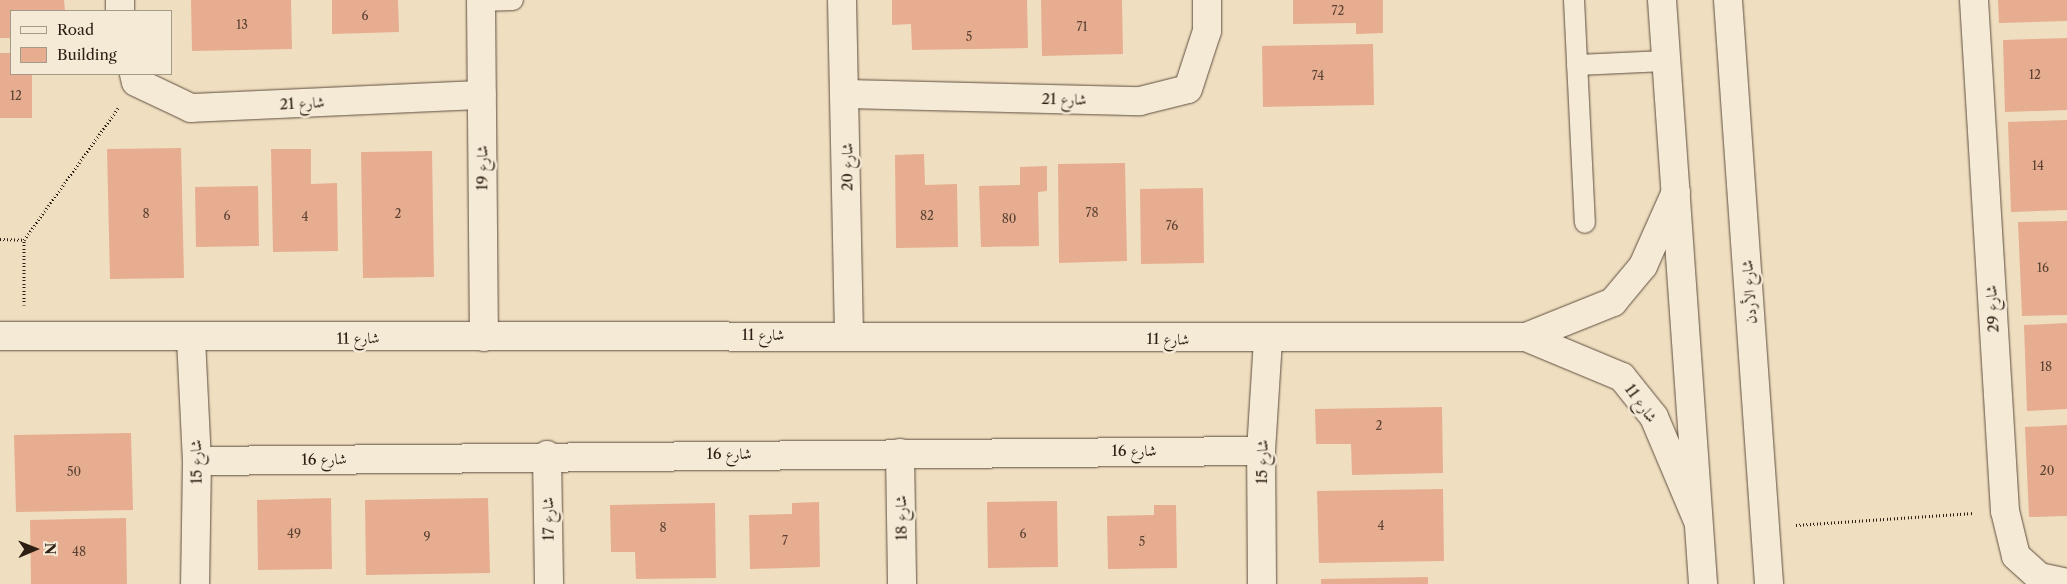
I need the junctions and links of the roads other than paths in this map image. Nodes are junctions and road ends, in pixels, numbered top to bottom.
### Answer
1 (481, 0) edge
2 (513, 0) edge
3 (842, 0) edge
4 (1207, 0) edge
5 (1574, 0) edge
6 (1662, 0) edge
7 (1728, 0) edge
8 (1974, 0) edge
9 (1666, 61) junction
10 (1577, 65) junction
11 (135, 78) edge
12 (847, 94) junction
13 (482, 95) junction
14 (1676, 192) junction
15 (1585, 223) dead end
16 (849, 335) junction
17 (12, 336) edge
18 (484, 336) junction
19 (1526, 337) junction
20 (190, 339) junction
21 (1268, 340) junction
22 (1261, 451) junction
23 (900, 453) junction
24 (547, 455) junction
25 (197, 461) junction
26 (1699, 525) junction
27 (2067, 583) edge
28 (195, 584) edge
29 (549, 584) edge
30 (902, 584) edge
31 (1262, 584) edge
32 (1703, 584) edge
33 (1769, 584) edge

1 - 2 lane
1 - 13 street, شارع 19
3 - 12 street, شارع 20
4 - 12 street, شارع 21
5 - 10 lane
6 - 9 street
7 - 33 street, شارع الأردن
8 - 27 street, شارع 29
9 - 10 lane
9 - 14 street
10 - 15 lane
11 - 13 street, شارع 21
12 - 16 street, شارع 20
13 - 18 street, شارع 19
14 - 19 street, شارع 11
14 - 26 street
16 - 18 street, شارع 11
16 - 21 street, شارع 11
17 - 20 street, شارع 11
18 - 20 street, شارع 11
19 - 21 street, شارع 11
19 - 26 street, شارع 11
20 - 25 street, شارع 15
21 - 22 street, شارع 15
22 - 23 street, شارع 16
22 - 31 street, شارع 15
23 - 24 street, شارع 16
23 - 30 street, شارع 18
24 - 25 street, شارع 16
24 - 29 street, شارع 17
25 - 28 street, شارع 15
26 - 32 street

